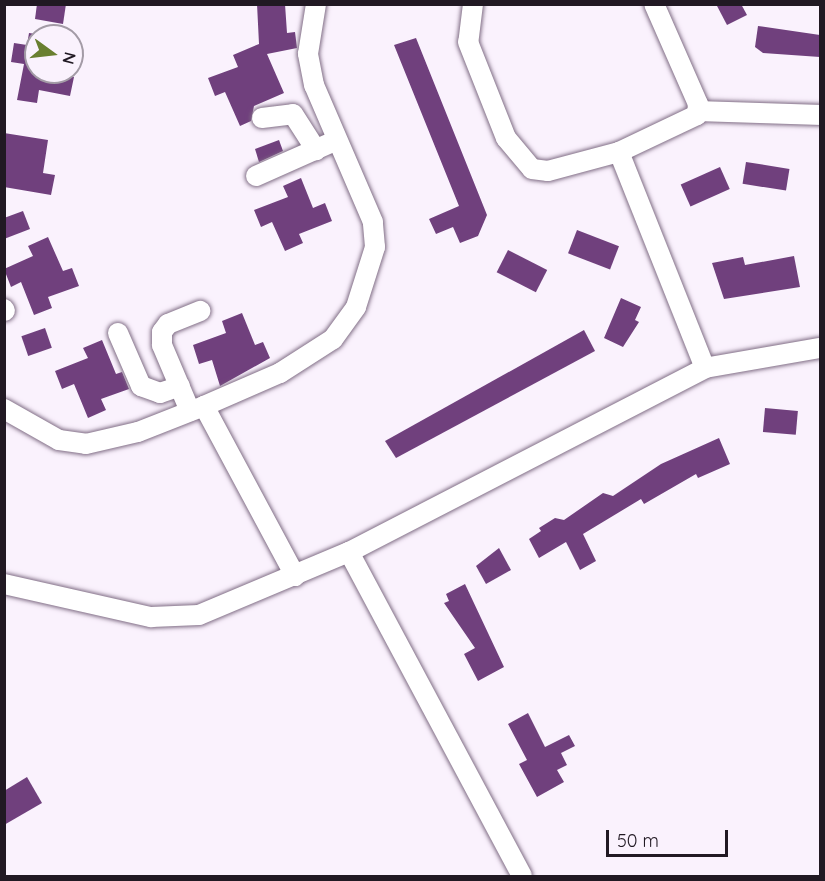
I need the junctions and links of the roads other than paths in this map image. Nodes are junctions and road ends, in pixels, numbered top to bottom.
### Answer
1 (316, 4) edge
2 (473, 4) edge
3 (654, 4) edge
4 (699, 111) junction
5 (820, 115) edge
6 (262, 118) dead end
7 (335, 141) junction
8 (316, 150) junction
9 (619, 152) junction
10 (256, 176) dead end
11 (201, 311) dead end
12 (118, 333) dead end
13 (820, 348) edge
14 (705, 368) junction
15 (180, 386) junction
16 (197, 408) junction
17 (4, 409) edge
18 (348, 552) junction
19 (295, 576) junction
20 (4, 584) edge
21 (522, 876) edge

1 - 7 street
2 - 9 street
3 - 4 street
4 - 5 street
4 - 9 street
6 - 8 street
7 - 8 street
7 - 16 street
8 - 10 street
9 - 14 street
11 - 15 street
12 - 15 street
13 - 14 street
14 - 18 street
15 - 16 street
16 - 17 street
16 - 19 street
18 - 19 street
18 - 21 street
19 - 20 street

